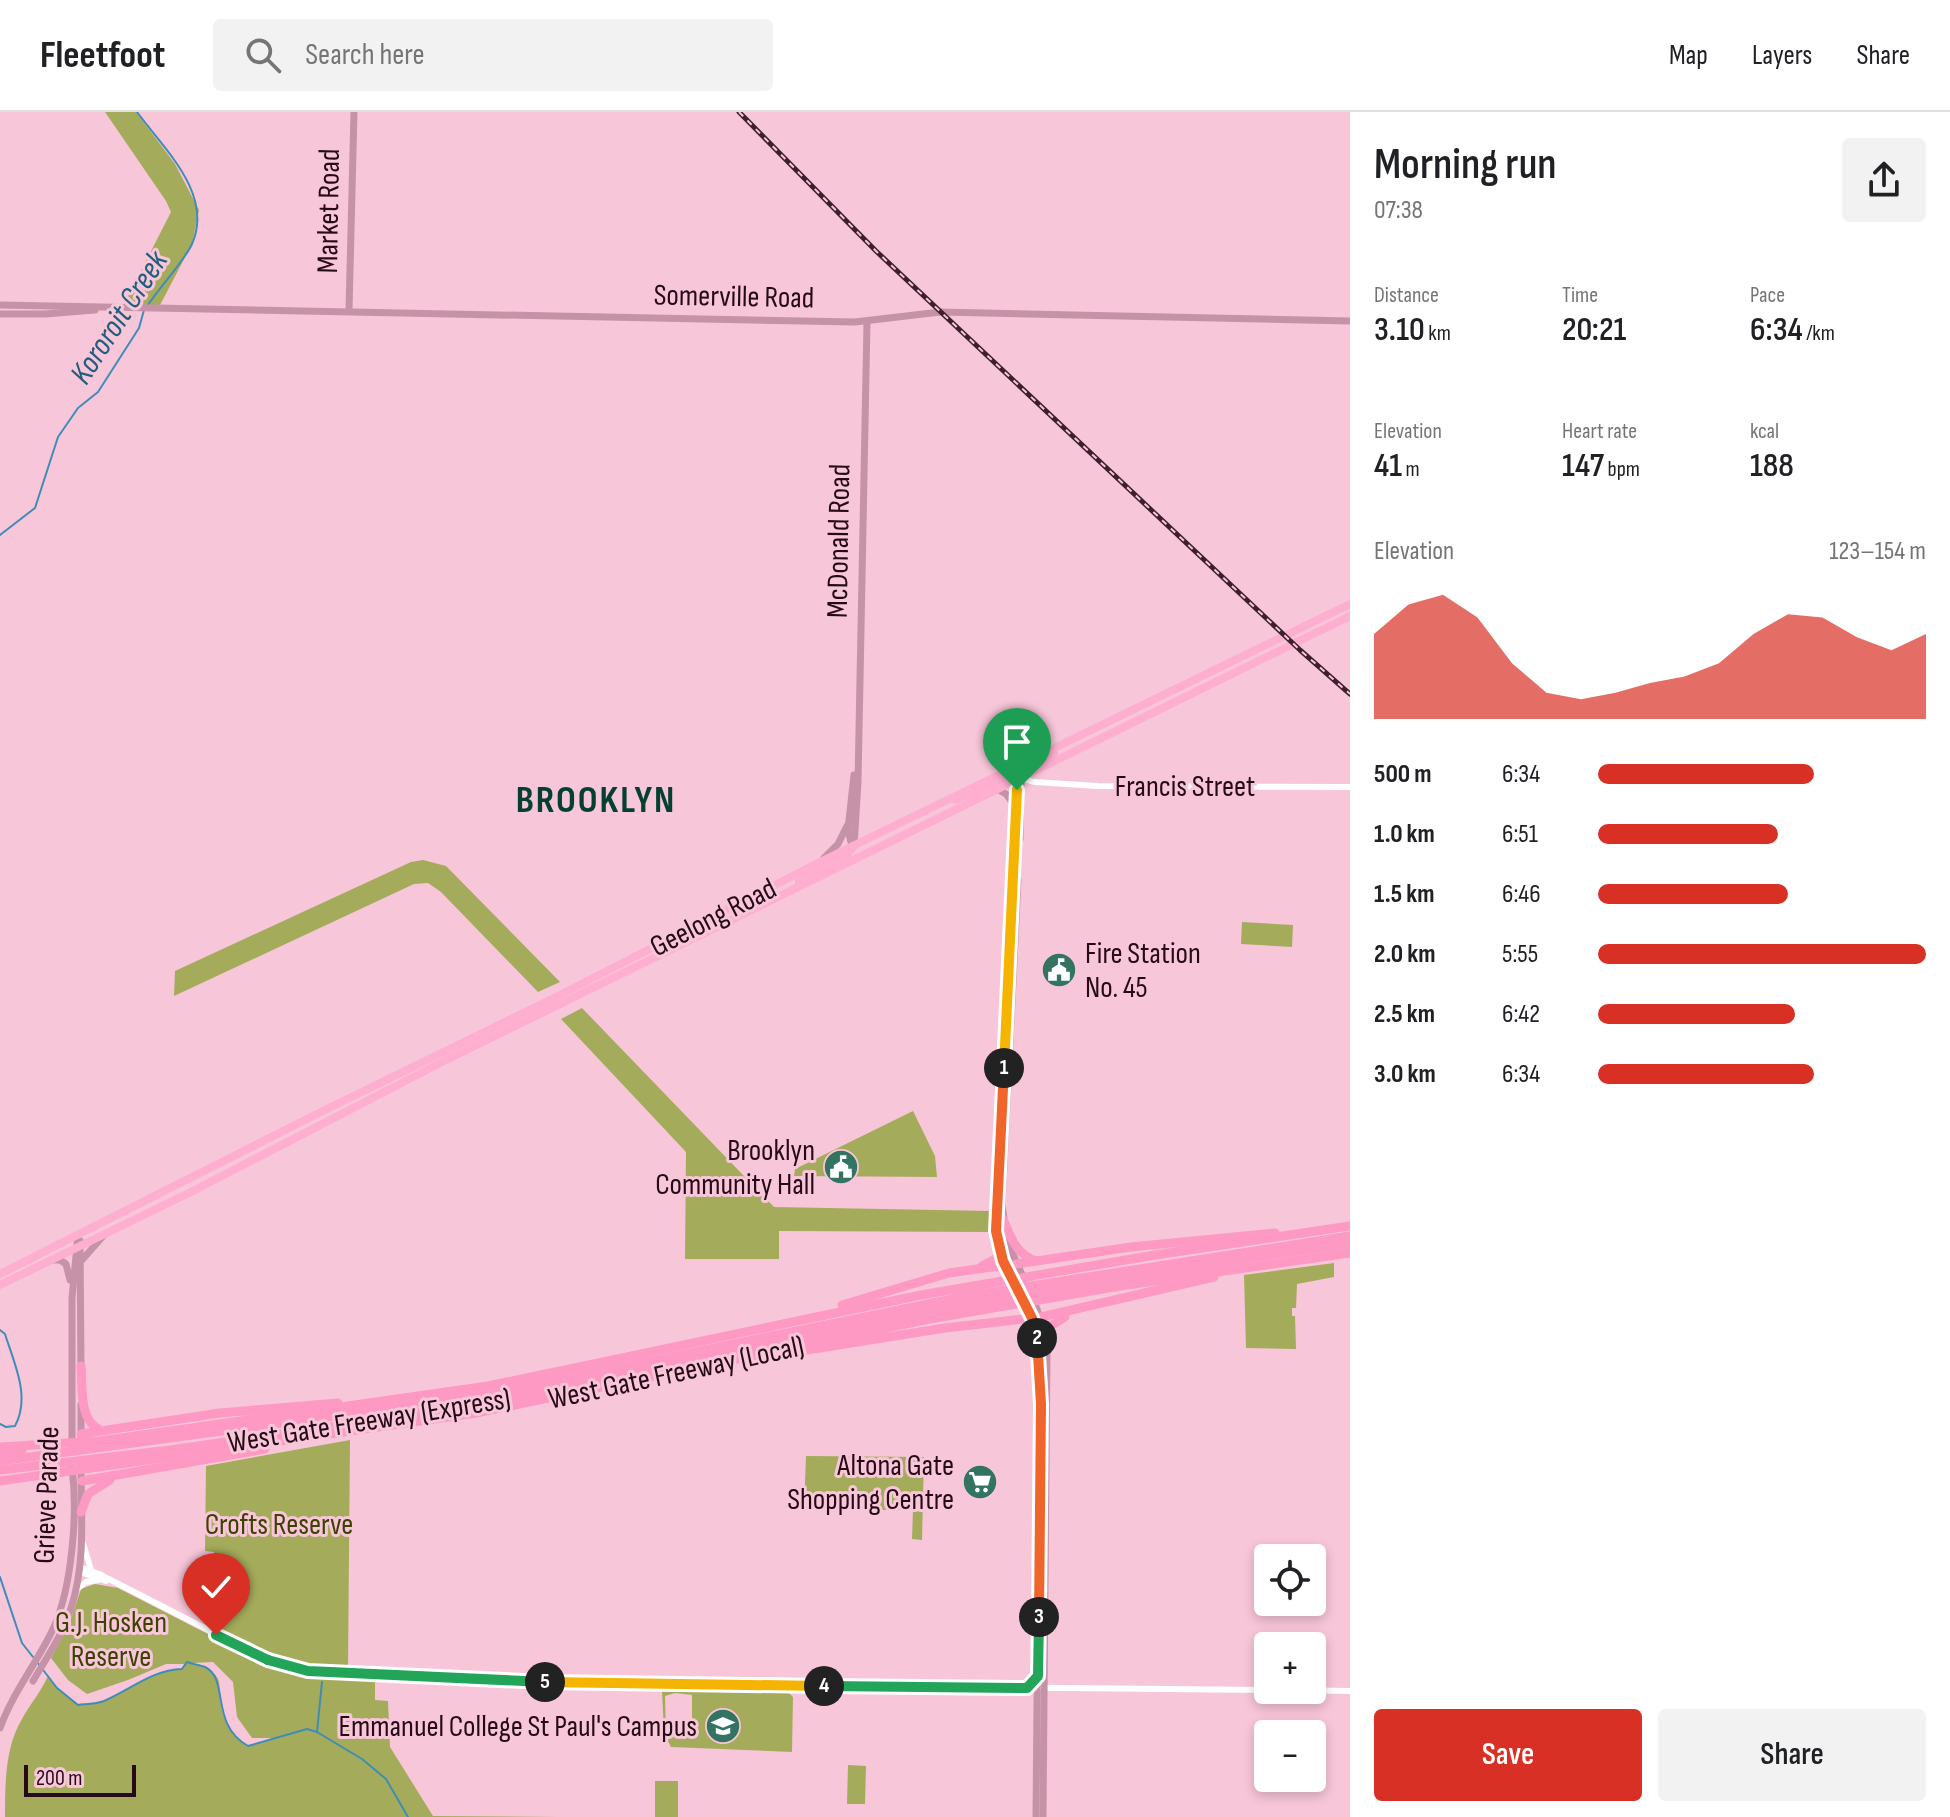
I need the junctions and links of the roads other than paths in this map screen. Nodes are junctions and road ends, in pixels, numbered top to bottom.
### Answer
1 (354, 112) edge
2 (0, 305) edge
3 (116, 306) junction
4 (349, 310) junction
5 (0, 314) edge
6 (1350, 321) edge
7 (867, 322) junction
8 (1350, 604) edge
9 (1350, 616) edge
10 (1278, 646) junction
11 (1110, 723) junction
12 (1049, 764) junction
13 (1021, 780) junction
14 (1047, 783) junction
15 (1057, 785) junction
16 (1350, 787) edge
17 (997, 789) junction
18 (943, 803) junction
19 (1019, 808) junction
20 (852, 822) junction
21 (870, 837) junction
22 (853, 846) junction
23 (879, 850) junction
24 (820, 862) junction
25 (772, 901) junction
26 (726, 912) junction
27 (731, 921) junction
28 (327, 1109) junction
29 (332, 1118) junction
30 (1003, 1219) junction
31 (1350, 1226) edge
32 (78, 1235) junction
33 (104, 1235) junction
34 (1350, 1236) edge
35 (1350, 1244) edge
36 (78, 1248) junction
37 (1001, 1252) junction
38 (1350, 1253) edge
39 (53, 1260) junction
40 (1039, 1261) junction
41 (81, 1262) junction
42 (1011, 1265) junction
43 (1264, 1265) junction
44 (975, 1269) junction
45 (0, 1274) edge
46 (0, 1285) edge
47 (1040, 1287) junction
48 (1007, 1293) junction
49 (76, 1298) junction
50 (1122, 1300) junction
51 (1036, 1318) junction
52 (769, 1328) junction
53 (1044, 1330) junction
54 (76, 1366) junction
55 (674, 1373) junction
56 (464, 1390) junction
57 (100, 1430) junction
58 (1044, 1430) junction
59 (307, 1438) junction
60 (77, 1439) junction
61 (100, 1441) junction
62 (0, 1447) edge
63 (0, 1454) edge
64 (0, 1461) edge
65 (136, 1471) junction
66 (0, 1476) edge
67 (79, 1478) junction
68 (81, 1512) junction
69 (81, 1535) junction
70 (70, 1567) junction
71 (80, 1570) junction
72 (91, 1570) junction
73 (102, 1580) junction
74 (117, 1584) junction
75 (77, 1589) junction
76 (1041, 1676) junction
77 (33, 1681) dead end
78 (1027, 1688) junction
79 (1041, 1688) junction
80 (1056, 1688) junction
81 (1254, 1690) edge
82 (1326, 1691) edge
83 (1350, 1691) edge
84 (1041, 1701) junction
85 (0, 1728) edge
86 (1036, 1817) edge
87 (1043, 1817) edge

1 - 4 main road, Market Road
2 - 3 main road, Somerville Road
3 - 4 main road, Somerville Road
3 - 5 main road, Somerville Road
4 - 7 main road, Somerville Road
6 - 7 main road, Somerville Road
7 - 20 main road, McDonald Road
8 - 10 highway, Geelong Road
9 - 10 highway, Geelong Road
10 - 11 highway, Geelong Road
10 - 12 highway, Geelong Road
11 - 13 highway
11 - 18 highway, Geelong Road
12 - 13 highway, Geelong Road
12 - 14 main road
13 - 14 main road
13 - 15 main road
13 - 17 highway, Geelong Road
13 - 18 highway
13 - 19 main road
14 - 15 main road
15 - 16 main road, Francis Street
17 - 19 main road
17 - 23 highway, Geelong Road
18 - 21 highway, Geelong Road
19 - 30 main road
19 - 37 main road
20 - 21 main road
20 - 22 main road, McDonald Road
20 - 24 main road
21 - 22 highway, Geelong Road
22 - 23 highway
22 - 24 highway, Geelong Road
22 - 25 highway
23 - 25 highway, Geelong Road
24 - 26 highway, Geelong Road
25 - 27 highway, Geelong Road
26 - 27 highway
26 - 28 highway, Geelong Road
27 - 29 highway, Geelong Road
28 - 29 highway
28 - 32 highway, Geelong Road
29 - 33 highway, Geelong Road
30 - 40 highway
30 - 42 main road
31 - 40 highway
31 - 47 highway, West Gate Freeway (Local)
32 - 36 main road
32 - 45 highway, Geelong Road
33 - 36 highway, Geelong Road
33 - 41 main road
34 - 47 highway, West Gate Freeway (Express)
35 - 47 highway, West Gate Freeway (Express)
36 - 39 highway, Geelong Road
36 - 41 main road, Grieve Parade
36 - 49 main road, Grieve Parade
37 - 42 main road
37 - 44 highway
38 - 43 highway, West Gate Freeway (Local)
39 - 46 highway, Geelong Road
39 - 49 main road
40 - 42 highway
41 - 49 main road, Grieve Parade
42 - 44 highway
42 - 51 main road
43 - 47 highway, West Gate Freeway (Local)
43 - 50 highway
44 - 52 highway
47 - 48 highway, West Gate Freeway (Express)
47 - 48 highway, West Gate Freeway (Local)
48 - 52 highway, West Gate Freeway (Local)
48 - 55 highway, West Gate Freeway (Local)
48 - 64 highway, West Gate Freeway (Express)
48 - 66 highway, West Gate Freeway (Express)
49 - 54 main road, Grieve Parade
50 - 51 highway
50 - 53 highway
51 - 53 main road
51 - 55 highway
51 - 58 main road
52 - 56 highway, West Gate Freeway (Local)
53 - 58 main road
54 - 57 highway
54 - 60 main road, Grieve Parade
54 - 60 main road, Grieve Parade
55 - 59 highway, West Gate Freeway (Local)
56 - 57 highway
56 - 61 highway, West Gate Freeway (Local)
57 - 60 highway
58 - 76 main road
59 - 65 highway
59 - 66 highway, West Gate Freeway (Local)
60 - 67 main road, Grieve Parade
60 - 67 main road, Grieve Parade
61 - 62 highway, West Gate Freeway (Local)
61 - 63 highway
65 - 67 highway
65 - 68 highway
67 - 68 main road, Grieve Parade
67 - 70 main road, Grieve Parade
68 - 69 main road, Grieve Parade
69 - 71 main road, Grieve Parade
69 - 72 main road
70 - 71 main road
70 - 85 main road, Grieve Parade
71 - 72 main road
71 - 73 main road
71 - 75 main road, Grieve Parade
72 - 74 main road
73 - 74 main road
73 - 75 main road
74 - 78 main road
75 - 77 main road, Grieve Parade
76 - 78 main road
76 - 79 main road
76 - 80 main road
78 - 79 main road
78 - 84 main road
79 - 80 main road
79 - 84 main road
80 - 81 main road
80 - 84 main road
82 - 83 main road
84 - 86 main road
84 - 87 main road

